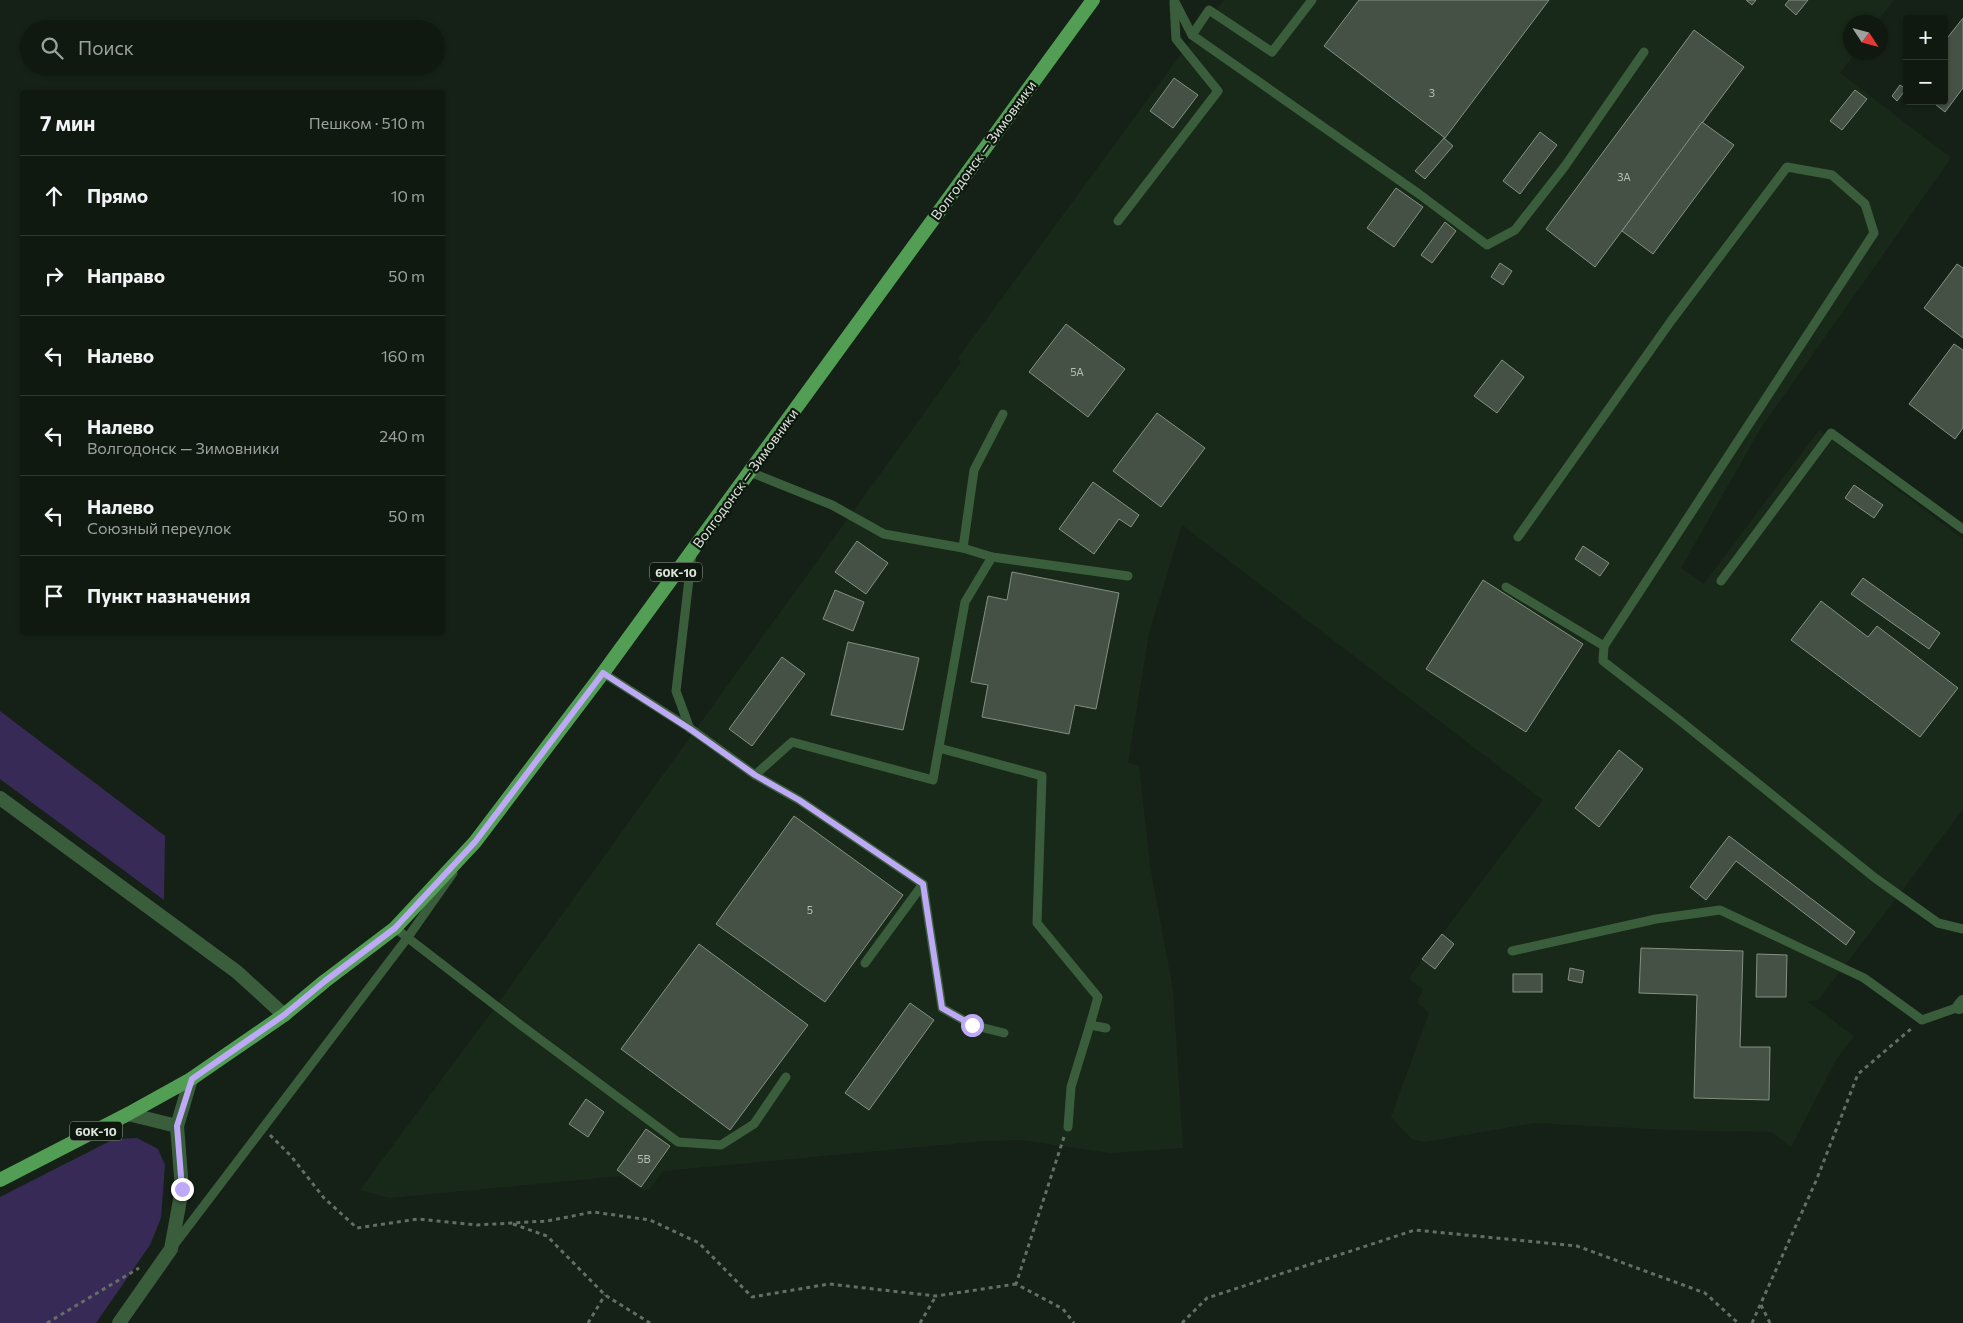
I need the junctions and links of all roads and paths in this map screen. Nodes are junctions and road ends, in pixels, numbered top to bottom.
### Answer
1 (1093, 0) edge
2 (1174, 0) edge
3 (1312, 0) edge
4 (1192, 35) junction
5 (1644, 52) dead end
6 (1118, 221) dead end
7 (1003, 414) dead end
8 (750, 472) junction
9 (1963, 529) edge
10 (1518, 537) dead end
11 (693, 548) junction
12 (963, 548) junction
13 (992, 557) junction
14 (1128, 576) dead end
15 (1722, 581) dead end
16 (1506, 587) dead end
17 (1604, 646) junction
18 (603, 673) junction
19 (690, 729) junction
20 (939, 748) junction
21 (755, 775) junction
22 (0, 798) edge
23 (475, 842) junction
24 (923, 884) junction
25 (395, 928) junction
26 (1963, 929) edge
27 (408, 937) junction
28 (1512, 951) dead end
29 (865, 963) dead end
30 (1961, 1005) edge
31 (284, 1015) junction
32 (1922, 1020) junction
33 (1090, 1025) junction
34 (1106, 1028) dead end
35 (1004, 1033) dead end
36 (786, 1077) dead end
37 (192, 1079) junction
38 (128, 1114) junction
39 (177, 1126) junction
40 (263, 1127) junction
41 (1068, 1127) joint
42 (0, 1180) edge
43 (510, 1223) junction
44 (171, 1249) junction
45 (146, 1264) dead end
46 (1016, 1284) junction
47 (605, 1295) junction
48 (936, 1296) junction
49 (1760, 1305) junction
50 (48, 1323) edge
51 (119, 1323) edge
52 (588, 1323) edge
53 (650, 1323) edge
54 (920, 1323) edge
55 (1074, 1323) edge
56 (1182, 1323) edge
57 (1738, 1323) edge
58 (1752, 1323) edge
59 (1770, 1323) edge

1 - 8 main road, Волгодонск — Зимовники / 60К-10
2 - 4 lane
2 - 6 lane
3 - 4 lane
4 - 5 lane
7 - 12 lane
8 - 11 main road, Волгодонск — Зимовники / 60К-10
8 - 12 lane
9 - 15 lane
10 - 17 lane
11 - 18 main road, Волгодонск — Зимовники / 60К-10
11 - 19 lane
12 - 13 lane
13 - 14 lane
13 - 20 lane
16 - 17 lane
17 - 26 lane
18 - 19 lane
18 - 23 main road, Волгодонск — Зимовники / 60К-10
19 - 21 lane
20 - 21 lane
20 - 33 lane
21 - 24 lane
22 - 31 street
23 - 25 main road, Волгодонск — Зимовники / 60К-10
23 - 27 lane
24 - 29 lane
24 - 35 lane
25 - 27 lane
25 - 31 main road, Волгодонск — Зимовники / 60К-10
27 - 36 lane
27 - 40 lane
28 - 32 lane
30 - 32 lane
31 - 37 main road, Волгодонск — Зимовники / 60К-10
32 - 49 path
33 - 34 lane
33 - 41 lane
37 - 38 main road, Волгодонск — Зимовники / 60К-10
37 - 39 street
38 - 39 street
38 - 42 main road, Волгодонск — Зимовники / 60К-10
39 - 44 street
40 - 43 path
40 - 44 lane
41 - 46 path
43 - 47 path
43 - 48 path
44 - 51 street
45 - 50 path
46 - 48 path
46 - 55 path
47 - 52 path
47 - 53 path
48 - 54 path
49 - 58 path
49 - 59 path
56 - 57 path

